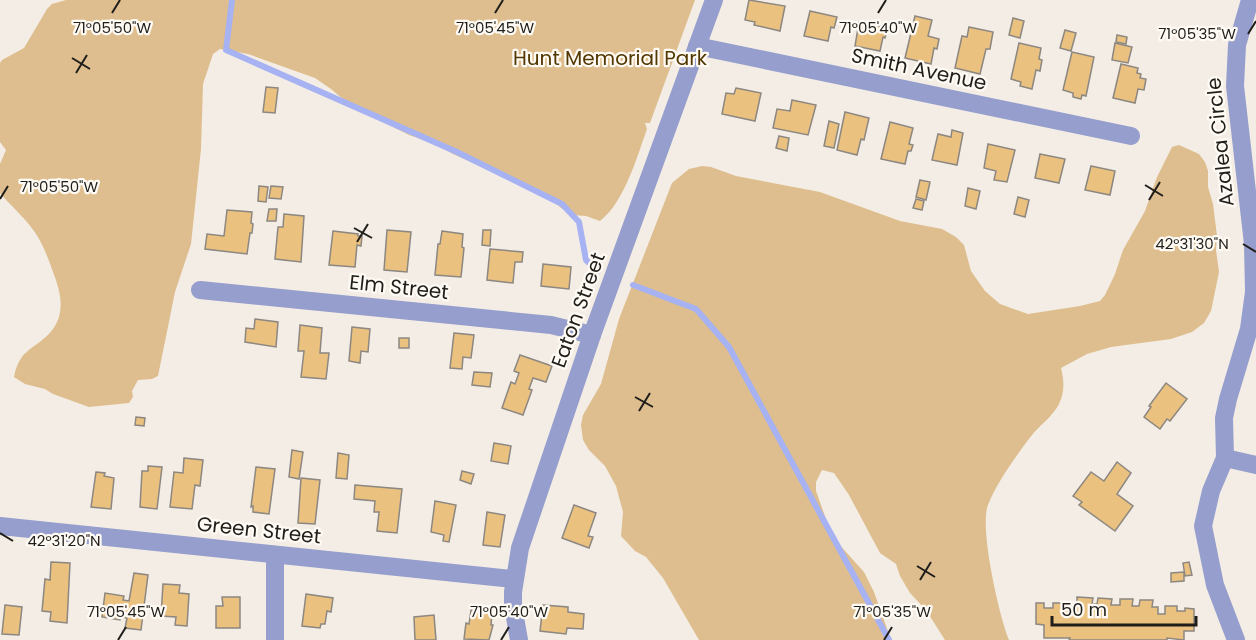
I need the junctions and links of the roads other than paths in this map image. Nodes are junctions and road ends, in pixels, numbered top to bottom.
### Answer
1 (714, 0) edge
2 (1250, 0) edge
3 (697, 46) junction
4 (1131, 136) dead end
5 (200, 290) dead end
6 (592, 335) junction
7 (1225, 458) junction
8 (1256, 465) edge
9 (0, 526) edge
10 (275, 555) junction
11 (513, 579) junction
12 (275, 640) edge
13 (519, 640) edge
14 (1236, 640) edge

1 - 3 street, Eaton Street
2 - 7 street, Azalea Circle
3 - 4 street, Smith Avenue
3 - 6 street, Eaton Street
5 - 6 street, Elm Street
6 - 11 street, Eaton Street
7 - 8 street
7 - 14 street
9 - 10 street, Green Street
10 - 11 street, Green Street
10 - 12 street
11 - 13 street, Eaton Street

